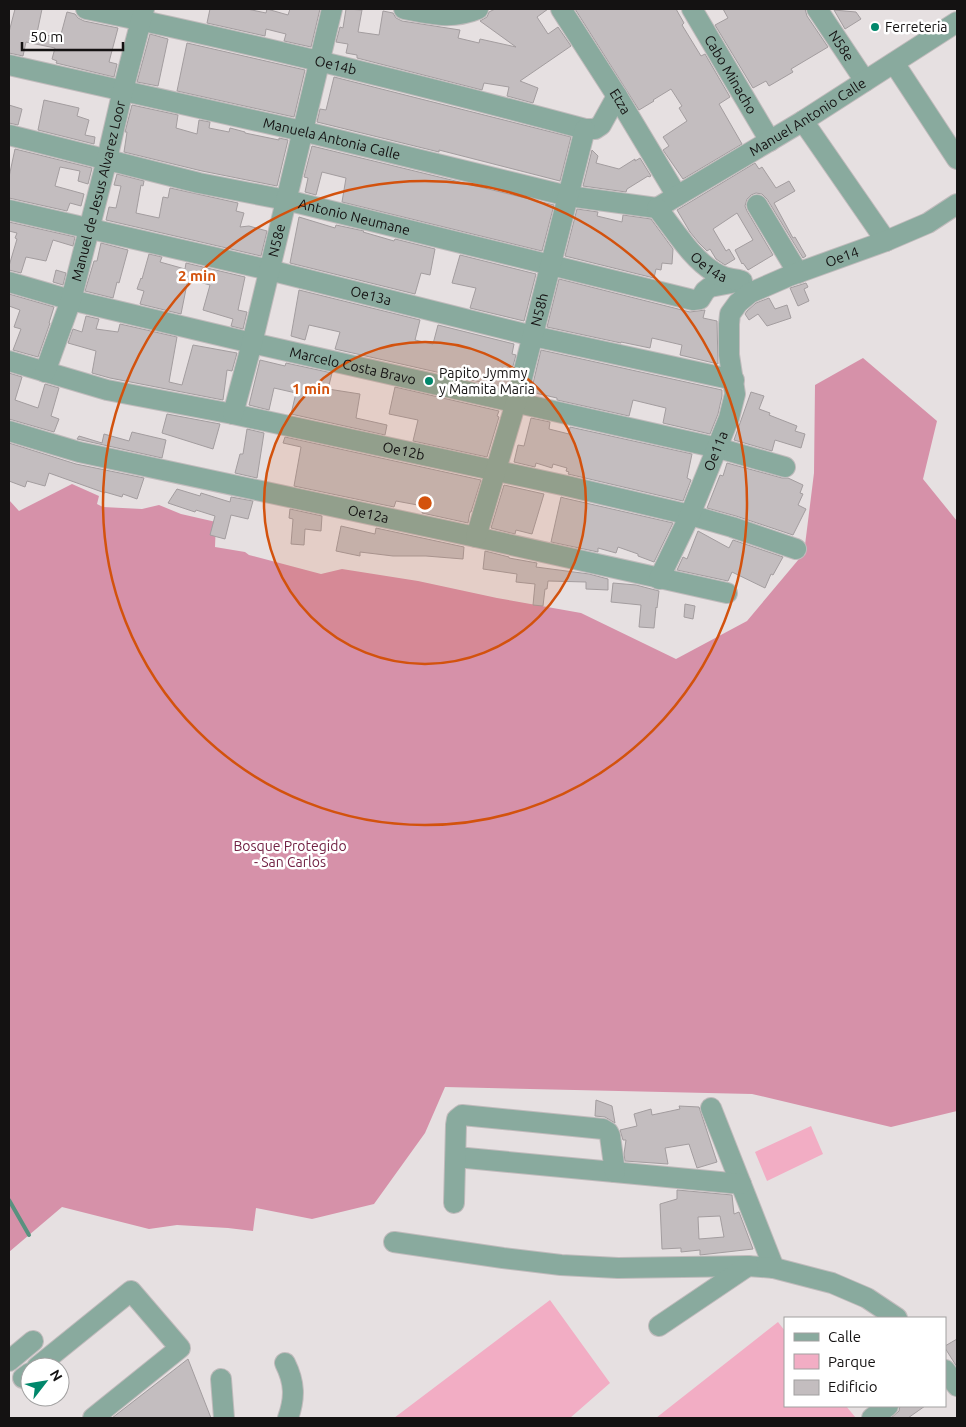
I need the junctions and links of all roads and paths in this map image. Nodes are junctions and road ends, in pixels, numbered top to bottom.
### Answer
1 (86, 9) edge
2 (332, 9) edge
3 (404, 9) edge
4 (478, 9) edge
5 (561, 9) edge
6 (692, 9) edge
7 (817, 9) edge
8 (143, 14) edge
9 (957, 22) edge
10 (320, 62) junction
11 (894, 63) junction
12 (9, 65) edge
13 (865, 81) junction
14 (123, 90) junction
15 (616, 96) junction
16 (803, 121) junction
17 (585, 129) junction
18 (302, 131) junction
19 (9, 135) edge
20 (770, 140) junction
21 (108, 159) junction
22 (957, 159) edge
23 (568, 196) junction
24 (677, 196) junction
25 (286, 200) junction
26 (957, 204) edge
27 (757, 205) dead end
28 (657, 208) junction
29 (9, 210) edge
30 (90, 229) junction
31 (886, 241) junction
32 (551, 266) junction
33 (270, 270) junction
34 (790, 276) junction
35 (742, 281) junction
36 (9, 282) edge
37 (71, 300) junction
38 (730, 314) joint
39 (533, 336) junction
40 (252, 343) junction
41 (9, 361) edge
42 (45, 372) junction
43 (734, 380) junction
44 (516, 402) junction
45 (233, 414) junction
46 (9, 432) edge
47 (718, 448) junction
48 (785, 467) dead end
49 (495, 472) junction
50 (690, 516) junction
51 (476, 537) junction
52 (796, 549) dead end
53 (659, 579) junction
54 (727, 593) dead end
55 (712, 1108) dead end
56 (456, 1157) junction
57 (615, 1172) junction
58 (741, 1184) junction
59 (454, 1203) dead end
60 (394, 1242) dead end
61 (748, 1266) junction
62 (774, 1268) junction
63 (896, 1317) edge
64 (660, 1326) dead end
65 (33, 1341) dead end
66 (50, 1357) edge
67 (9, 1361) edge
68 (285, 1363) dead end
69 (946, 1371) edge
70 (221, 1379) dead end
71 (957, 1386) edge
72 (887, 1407) edge
73 (93, 1418) edge
74 (224, 1418) edge
75 (288, 1418) edge
76 (872, 1418) edge

1 - 8 street, Oe14b
2 - 10 street, N58e
3 - 4 street
5 - 15 street, Etza
6 - 20 street, Cabo Minacho
7 - 13 street, N58e
8 - 10 street, Oe14b
8 - 14 street, Manuel de Jesus Alvarez Loor
9 - 11 street, Manuel Antonio Calle
10 - 17 street, Oe14b
10 - 18 street, N58e
11 - 13 street, Manuel Antonio Calle
11 - 22 street
12 - 14 street, Manuela Antonia Calle
13 - 16 street, Manuel Antonio Calle
14 - 18 street, Manuela Antonia Calle
14 - 21 street, Manuel de Jesus Alvarez Loor
15 - 17 street
15 - 24 street, Etza
16 - 20 street, Manuel Antonio Calle
16 - 31 street
17 - 23 street, N58h
18 - 23 street, Manuela Antonia Calle
18 - 25 street, N58e
19 - 21 street, Antonio Neumane
20 - 24 street, Manuel Antonio Calle
21 - 25 street, Antonio Neumane
21 - 30 street, Manuel de Jesus Alvarez Loor
23 - 28 street, Manuela Antonia Calle
23 - 32 street, N58h
24 - 28 street, Manuel Antonio Calle
25 - 32 street, Antonio Neumane
25 - 33 street, N58e
26 - 31 street, Oe14
27 - 34 street
28 - 35 street, Oe14a
29 - 30 street, Oe13a
30 - 33 street, Oe13a
30 - 37 street, Manuel de Jesus Alvarez Loor
31 - 34 street, Oe14
32 - 35 street, Antonio Neumane
32 - 39 street, N58h
33 - 39 street, Oe13a
33 - 40 street, N58e
34 - 35 street, Oe14a
34 - 38 street, Oe14
36 - 37 street, Marcelo Costa Bravo
37 - 40 street, Marcelo Costa Bravo
37 - 42 street, Manuel de Jesus Alvarez Loor
38 - 43 street, Oe11a
39 - 43 street, Oe13a
39 - 44 street, N58h
40 - 44 street, Marcelo Costa Bravo
40 - 45 street, N58e
41 - 42 street, Oe12b
42 - 45 street, Oe12b
43 - 47 street, Oe11a
44 - 47 street, Marcelo Costa Bravo
44 - 49 street, N58h
45 - 49 street, Oe12b
46 - 51 street, Oe12a
47 - 48 street, Marcelo Costa Bravo
47 - 50 street, Oe11a
49 - 50 street, Oe12b
49 - 51 street, N58h
50 - 52 street, Oe12b
50 - 53 street, Oe11a
51 - 53 street, Oe12a
53 - 54 street, Oe12a
55 - 58 street
56 - 57 street
56 - 57 street
56 - 59 street
57 - 58 street
58 - 62 street
60 - 61 street
61 - 62 street
61 - 64 street
62 - 63 street
65 - 67 street
66 - 73 street
68 - 75 street
69 - 71 street
70 - 74 street
72 - 76 street

